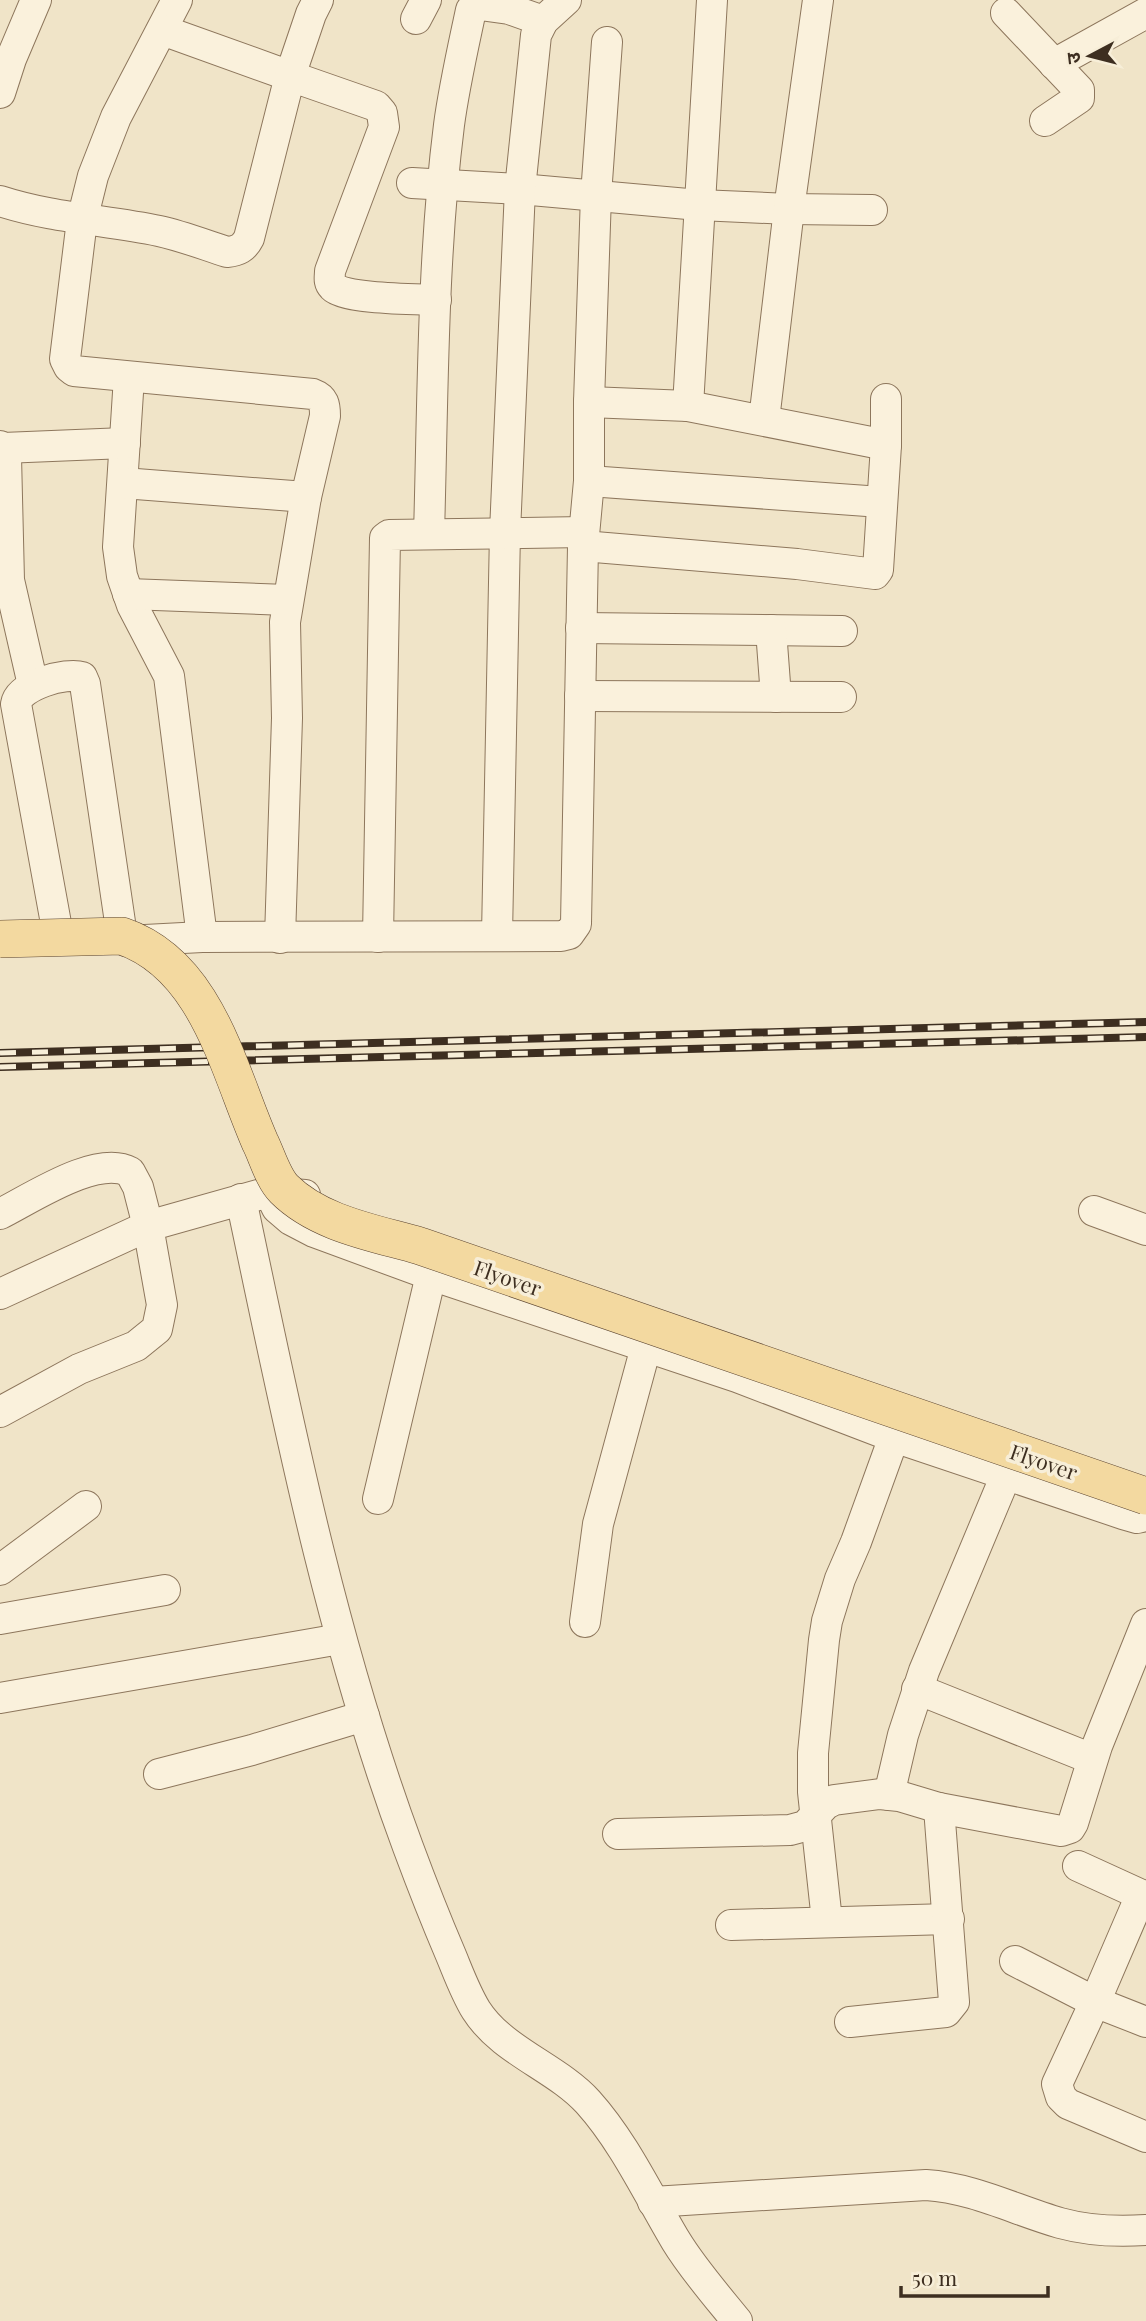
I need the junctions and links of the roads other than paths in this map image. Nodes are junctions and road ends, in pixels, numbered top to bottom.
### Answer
1 (36, 0) edge
2 (318, 0) edge
3 (566, 0) edge
4 (712, 0) edge
5 (818, 0) edge
6 (1142, 0) edge
7 (512, 4) edge
8 (1146, 4) edge
9 (167, 9) edge
10 (1006, 13) dead end
11 (1146, 13) edge
12 (542, 21) junction
13 (607, 42) dead end
14 (6, 57) edge
15 (1055, 64) junction
16 (290, 76) junction
17 (0, 93) edge
18 (1045, 121) dead end
19 (412, 183) dead end
20 (443, 185) junction
21 (520, 189) junction
22 (596, 194) junction
23 (0, 201) edge
24 (699, 205) junction
25 (789, 209) junction
26 (872, 210) dead end
27 (82, 220) junction
28 (436, 300) junction
29 (129, 377) junction
30 (886, 399) dead end
31 (589, 402) junction
32 (688, 406) junction
33 (764, 420) junction
34 (125, 443) junction
35 (886, 444) junction
36 (2, 447) edge
37 (589, 481) junction
38 (122, 483) junction
39 (306, 497) junction
40 (881, 502) junction
41 (505, 532) junction
42 (429, 534) junction
43 (584, 539) junction
44 (3, 555) edge
45 (128, 594) junction
46 (287, 600) junction
47 (7, 611) edge
48 (581, 628) junction
49 (771, 630) junction
50 (842, 631) dead end
51 (33, 685) junction
52 (580, 696) junction
53 (776, 697) junction
54 (841, 697) dead end
55 (57, 929) junction
56 (121, 929) junction
57 (0, 931) edge
58 (496, 935) junction
59 (202, 937) junction
60 (280, 937) junction
61 (379, 937) junction
62 (160, 938) junction
63 (0, 939) edge
64 (0, 952) edge
65 (255, 1196) junction
66 (1094, 1211) dead end
67 (0, 1214) edge
68 (148, 1226) junction
69 (1146, 1230) edge
70 (431, 1275) junction
71 (0, 1294) edge
72 (646, 1347) junction
73 (0, 1412) edge
74 (894, 1437) junction
75 (1006, 1475) junction
76 (1146, 1480) edge
77 (1146, 1496) edge
78 (378, 1500) dead end
79 (86, 1506) dead end
80 (1146, 1516) edge
81 (0, 1570) edge
82 (165, 1590) dead end
83 (0, 1619) edge
84 (584, 1622) dead end
85 (1146, 1624) edge
86 (340, 1639) junction
87 (918, 1689) junction
88 (0, 1698) edge
89 (364, 1716) junction
90 (1093, 1759) junction
91 (159, 1774) dead end
92 (889, 1795) junction
93 (939, 1808) junction
94 (814, 1818) junction
95 (618, 1834) dead end
96 (1078, 1866) dead end
97 (1144, 1896) edge
98 (948, 1919) junction
99 (827, 1921) junction
100 (731, 1925) dead end
101 (1015, 1961) dead end
102 (1095, 2002) junction
103 (850, 2022) dead end
104 (1146, 2022) edge
105 (1146, 2137) edge
106 (653, 2202) junction
107 (1146, 2230) edge
108 (737, 2321) edge

1 - 14 street
2 - 16 street
3 - 12 street
4 - 24 street
5 - 25 street
6 - 8 street
7 - 12 street
7 - 20 street
9 - 16 street
9 - 27 street
10 - 15 street
11 - 15 street
12 - 21 street
13 - 22 street
14 - 17 street
15 - 18 street
16 - 27 street
16 - 28 street
19 - 20 street
20 - 21 street
20 - 28 street
21 - 22 street
21 - 41 street
22 - 24 street
22 - 31 street
23 - 27 street
24 - 25 street
24 - 32 street
25 - 26 street
25 - 33 street
27 - 29 street
28 - 42 street
29 - 34 street
29 - 39 street
30 - 35 street
31 - 32 street
31 - 37 street
32 - 33 street
33 - 35 street
34 - 36 street
34 - 38 street
35 - 40 street
36 - 44 street
37 - 40 street
37 - 43 street
38 - 39 street
38 - 45 street
39 - 46 street
40 - 43 street
41 - 42 street
41 - 43 street
41 - 58 street
42 - 61 street
43 - 48 street
44 - 47 street
45 - 46 street
45 - 59 street
46 - 60 street
47 - 51 street
48 - 49 street
48 - 52 street
49 - 50 street
49 - 53 street
51 - 55 street
51 - 56 street
52 - 53 street
52 - 58 street
53 - 54 street
55 - 56 street
55 - 57 street
56 - 62 street
58 - 61 street
59 - 60 street
59 - 62 street
60 - 61 street
62 - 64 street
63 - 77 main road, Flyover, bridge
65 - 68 street
65 - 70 street
65 - 76 street
65 - 86 street
66 - 69 street
67 - 68 street
68 - 71 street
68 - 73 street
70 - 72 street
70 - 78 street
72 - 74 street
72 - 84 street
74 - 75 street
74 - 94 street
75 - 80 street
75 - 87 street
79 - 81 street
82 - 83 street
85 - 90 street
86 - 88 street
86 - 89 street
87 - 90 street
87 - 92 street
89 - 91 street
89 - 106 street
90 - 93 street
92 - 93 street
92 - 94 street
93 - 98 street
94 - 95 street
94 - 99 street
96 - 97 street
97 - 102 street
98 - 99 street
98 - 103 street
99 - 100 street
101 - 102 street
102 - 104 street
102 - 105 street
106 - 107 street
106 - 108 street

